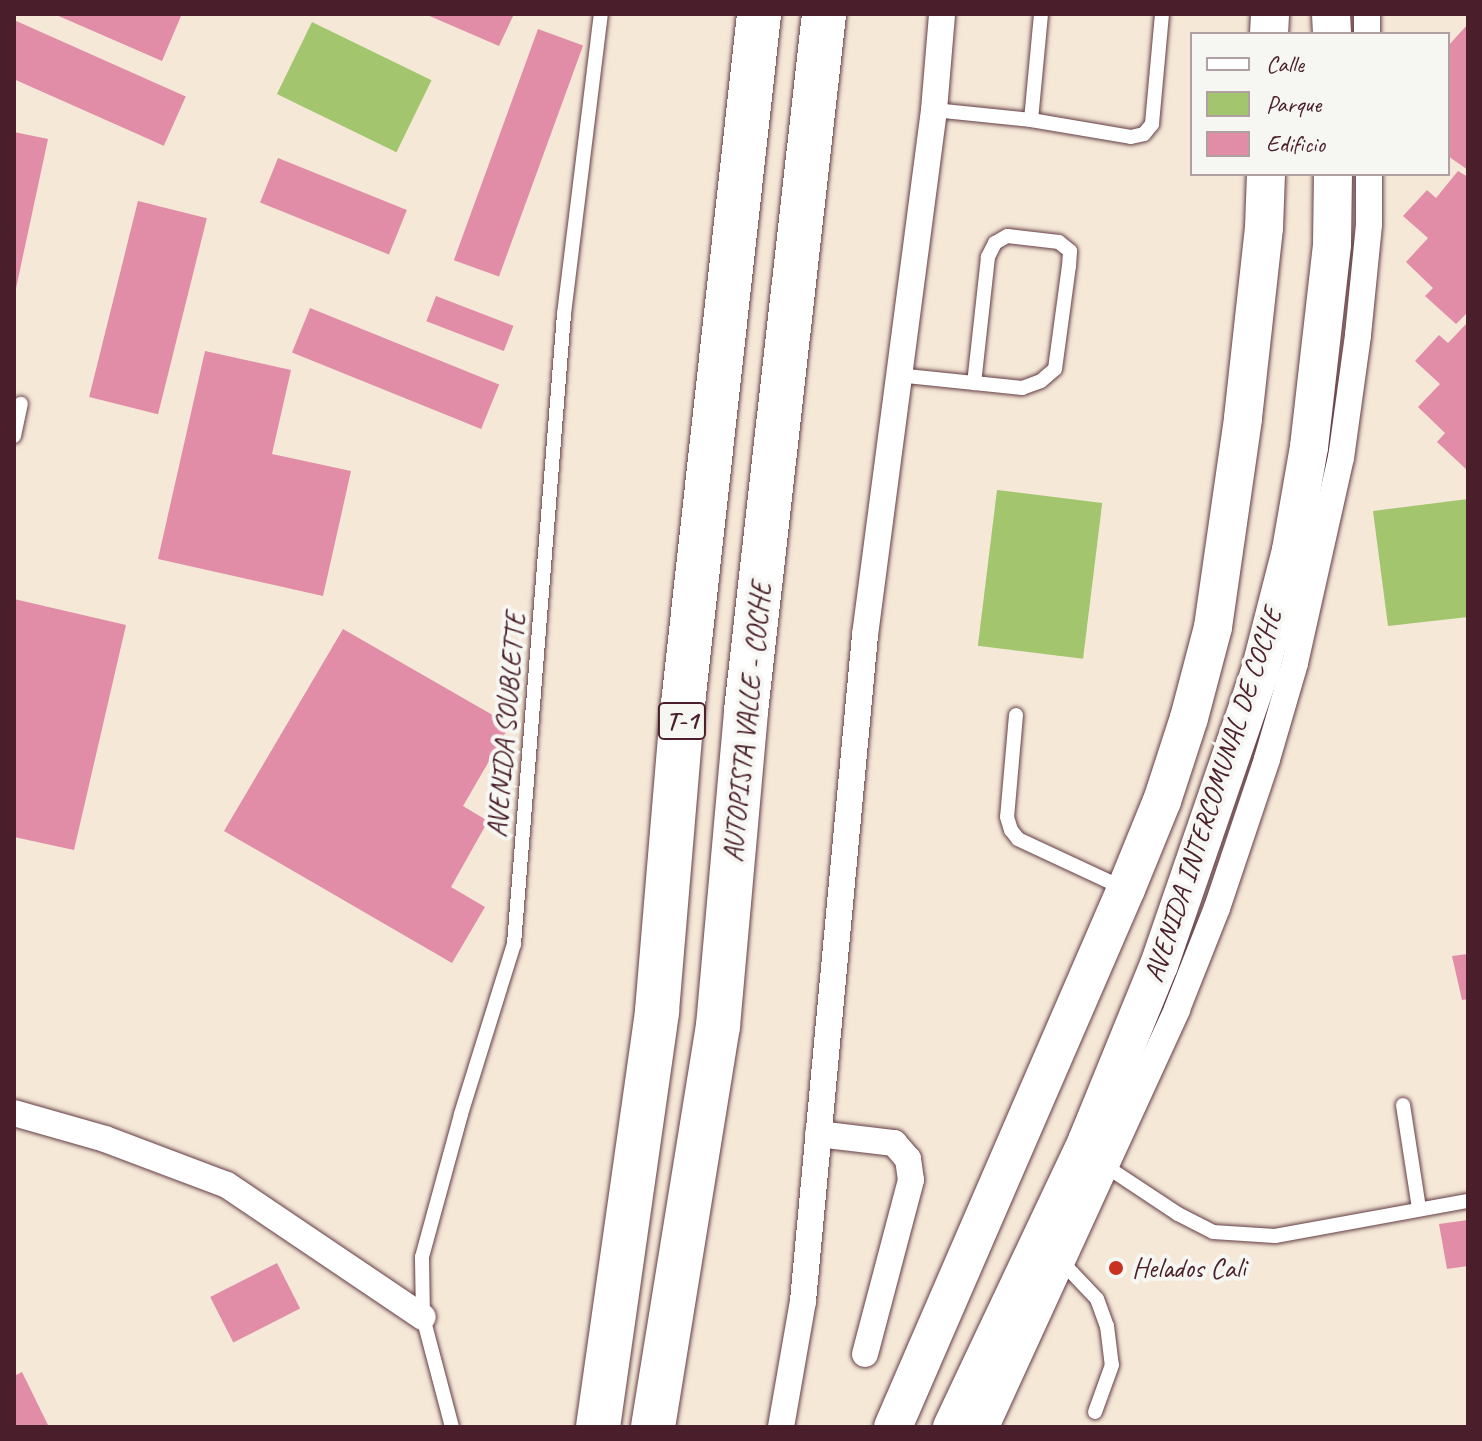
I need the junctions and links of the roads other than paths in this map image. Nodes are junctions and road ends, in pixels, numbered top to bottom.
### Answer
1 (601, 14) edge
2 (759, 14) edge
3 (824, 14) edge
4 (942, 14) edge
5 (1041, 14) edge
6 (1162, 14) edge
7 (934, 110) junction
8 (1031, 120) junction
9 (1266, 176) edge
10 (1333, 176) edge
11 (1369, 176) edge
12 (897, 375) junction
13 (974, 383) junction
14 (21, 404) dead end
15 (14, 436) edge
16 (1016, 715) dead end
17 (1126, 889) junction
18 (1403, 1105) dead end
19 (14, 1113) edge
20 (818, 1134) junction
21 (1104, 1165) junction
22 (1468, 1201) edge
23 (1419, 1208) junction
24 (1061, 1261) junction
25 (423, 1317) junction
26 (865, 1354) dead end
27 (1095, 1412) dead end
28 (452, 1427) edge
29 (598, 1427) edge
30 (653, 1427) edge
31 (781, 1427) edge
32 (893, 1427) edge
33 (952, 1427) edge
34 (986, 1427) edge

1 - 25 lane, AVENIDA SOUBLETTE
2 - 29 highway, T-1
3 - 30 highway, AUTOPISTA VALLE - COCHE / T-1
4 - 7 street
5 - 8 lane
6 - 8 lane
7 - 8 lane
7 - 12 street
9 - 17 main road, AVENIDA INTERCOMUNAL DE COCHE
10 - 33 main road, AVENIDA INTERCOMUNAL DE COCHE
11 - 21 street, AVENIDA INTERCOMUNAL DE COCHE
12 - 13 lane
12 - 20 street
13 - 13 lane
14 - 15 lane
16 - 17 lane
17 - 32 main road, AVENIDA INTERCOMUNAL DE COCHE
18 - 23 lane
19 - 25 street
20 - 26 street
20 - 31 street
21 - 23 lane
21 - 24 street, AVENIDA INTERCOMUNAL DE COCHE
22 - 23 lane
24 - 27 lane
24 - 34 street, AVENIDA INTERCOMUNAL DE COCHE
25 - 28 lane, AVENIDA SOUBLETTE

